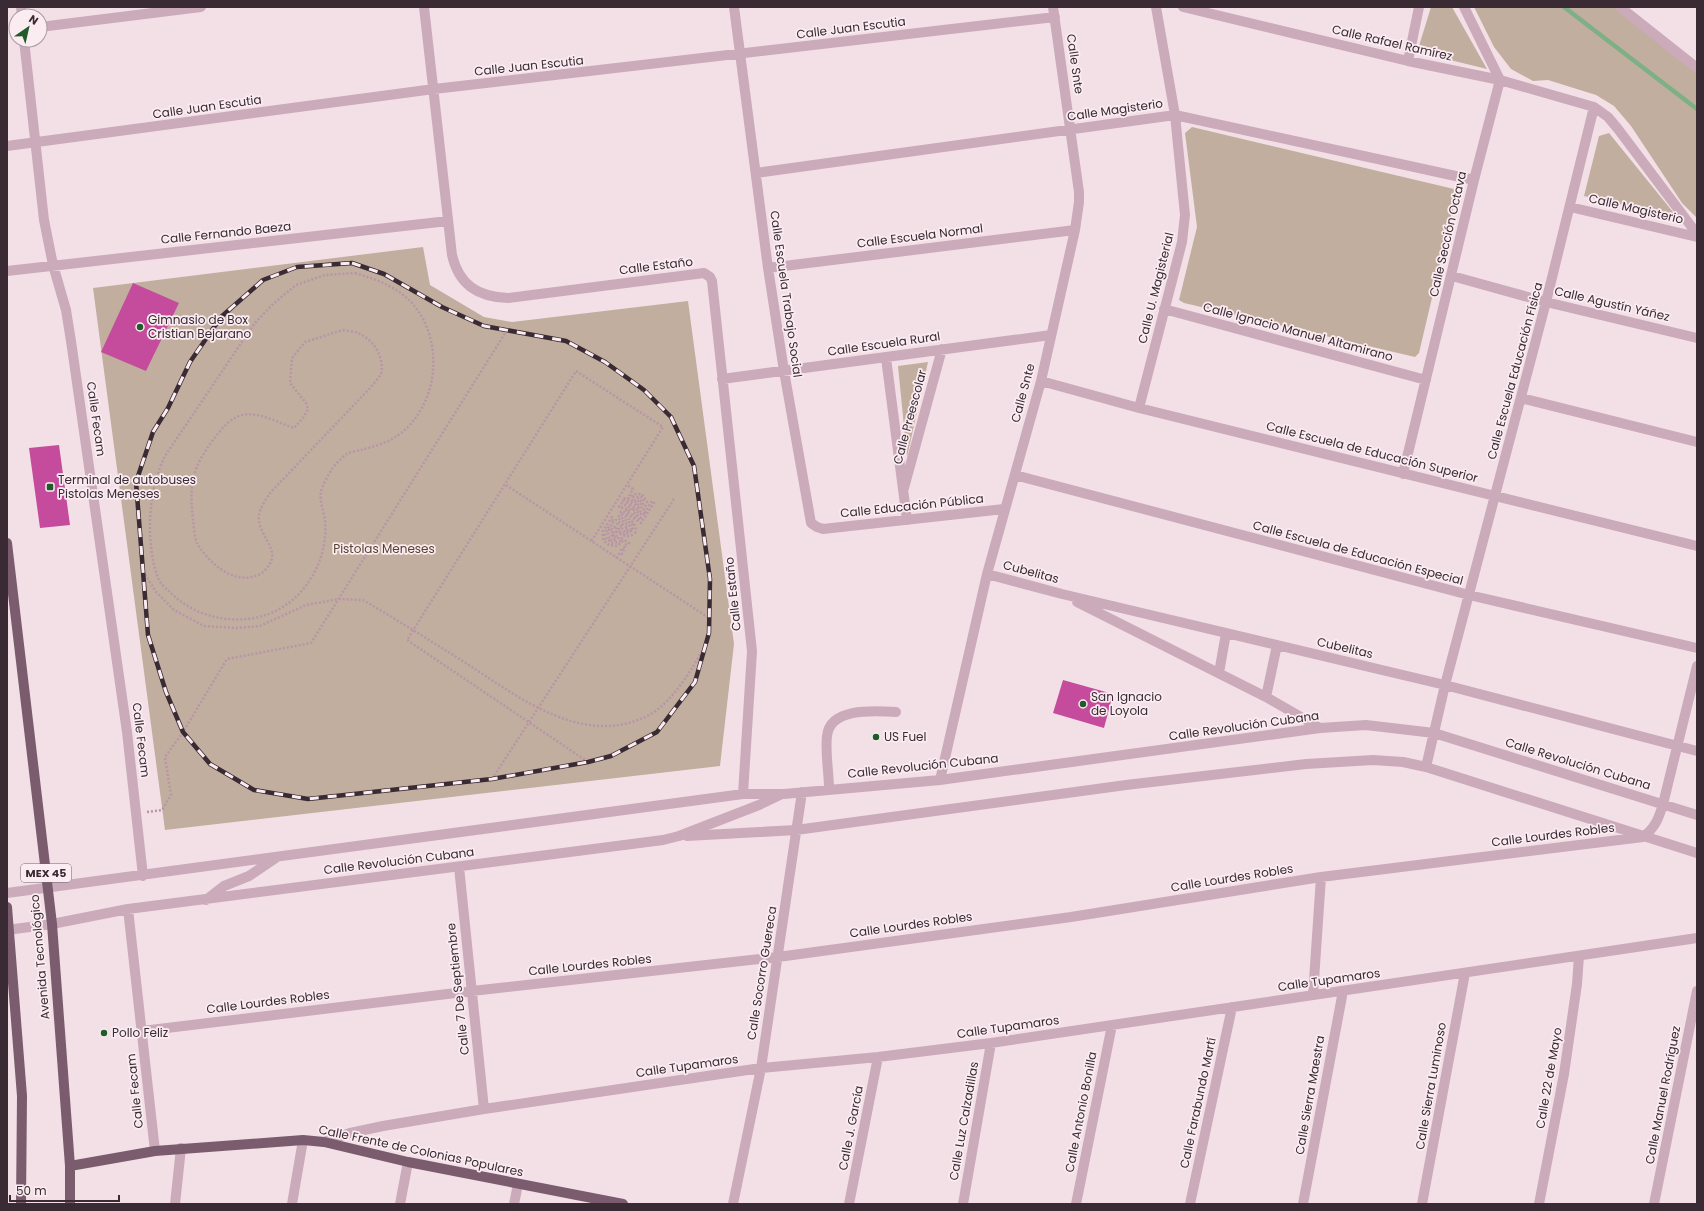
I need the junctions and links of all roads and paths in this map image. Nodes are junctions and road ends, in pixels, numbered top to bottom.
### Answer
1 (201, 7) edge
2 (424, 7) edge
3 (734, 7) edge
4 (1053, 7) edge
5 (1156, 7) edge
6 (1183, 7) edge
7 (1419, 7) edge
8 (1464, 7) edge
9 (1620, 7) edge
10 (1054, 17) junction
11 (48, 26) edge
12 (25, 48) edge
13 (740, 55) junction
14 (1697, 57) edge
15 (1683, 58) junction
16 (1408, 61) junction
17 (1697, 68) edge
18 (1500, 80) junction
19 (434, 89) junction
20 (1594, 107) junction
21 (1175, 115) junction
22 (1071, 130) junction
23 (35, 143) junction
24 (7, 146) edge
25 (756, 173) junction
26 (1474, 180) junction
27 (1570, 207) junction
28 (448, 221) junction
29 (1075, 230) junction
30 (1697, 236) edge
31 (53, 265) junction
32 (768, 268) junction
33 (7, 271) edge
34 (1452, 276) junction
35 (1546, 302) junction
36 (1164, 309) junction
37 (507, 330) dead end
38 (1051, 335) junction
39 (1697, 338) edge
40 (942, 349) junction
41 (886, 358) junction
42 (784, 371) junction
43 (722, 379) junction
44 (1426, 380) junction
45 (1041, 381) junction
46 (371, 387) joint
47 (1521, 398) junction
48 (1140, 408) junction
49 (1697, 442) edge
50 (164, 456) joint
51 (1403, 474) junction
52 (1015, 475) junction
53 (506, 485) junction
54 (627, 485) junction
55 (903, 492) junction
56 (1495, 496) junction
57 (674, 500) dead end
58 (634, 501) junction
59 (626, 509) junction
60 (1004, 509) junction
61 (639, 511) junction
62 (907, 520) junction
63 (823, 529) joint
64 (591, 542) junction
65 (7, 543) edge
66 (1697, 546) edge
67 (616, 558) junction
68 (630, 567) junction
69 (144, 571) dead end
70 (987, 574) junction
71 (1062, 594) junction
72 (1469, 596) junction
73 (339, 599) junction
74 (709, 618) dead end
75 (414, 630) junction
76 (1226, 633) junction
77 (1277, 645) junction
78 (704, 648) dead end
79 (1697, 648) edge
80 (1697, 666) edge
81 (1219, 673) junction
82 (1446, 685) junction
83 (1266, 697) junction
84 (537, 709) junction
85 (896, 712) dead end
86 (529, 722) junction
87 (1320, 728) junction
88 (1434, 733) junction
89 (1678, 747) junction
90 (1697, 751) edge
91 (588, 762) dead end
92 (1426, 767) junction
93 (492, 779) dead end
94 (940, 780) junction
95 (829, 789) junction
96 (802, 792) junction
97 (743, 794) junction
98 (784, 794) junction
99 (1663, 804) junction
100 (136, 813) junction
101 (1697, 815) edge
102 (796, 830) junction
103 (679, 836) junction
104 (1643, 837) junction
105 (1697, 853) edge
106 (277, 857) junction
107 (459, 866) junction
108 (143, 876) junction
109 (1321, 877) junction
110 (48, 889) junction
111 (7, 893) edge
112 (206, 900) junction
113 (7, 907) edge
114 (128, 909) junction
115 (52, 924) junction
116 (9, 930) edge
117 (1697, 938) edge
118 (1579, 956) junction
119 (778, 957) junction
120 (1465, 973) junction
121 (472, 991) junction
122 (1343, 991) junction
123 (1697, 991) edge
124 (1313, 995) junction
125 (1232, 1007) junction
126 (1112, 1025) junction
127 (142, 1031) junction
128 (991, 1043) junction
129 (878, 1057) junction
130 (761, 1068) junction
131 (484, 1108) junction
132 (303, 1140) junction
133 (324, 1142) junction
134 (181, 1148) junction
135 (155, 1151) junction
136 (408, 1162) junction
137 (70, 1166) junction
138 (518, 1184) junction
139 (21, 1204) edge
140 (70, 1204) edge
141 (175, 1204) edge
142 (292, 1204) edge
143 (400, 1204) edge
144 (514, 1204) edge
145 (623, 1204) edge
146 (733, 1204) edge
147 (849, 1204) edge
148 (963, 1204) edge
149 (1076, 1204) edge
150 (1190, 1204) edge
151 (1303, 1204) edge
152 (1422, 1204) edge
153 (1539, 1204) edge
154 (1654, 1204) edge

1 - 11 street
2 - 19 street, Calle Estaño
3 - 13 street, Calle Escuela Trabajo Social
4 - 10 street, Calle Snte
5 - 21 street, Calle U. Magisterial
6 - 16 street, Calle Rafael Ramírez
7 - 16 street
8 - 18 street
9 - 15 street
10 - 13 street, Calle Juan Escutia
10 - 22 street, Calle Snte
12 - 23 street, Calle Fecam
13 - 19 street, Calle Juan Escutia
13 - 25 street, Calle Escuela Trabajo Social
14 - 15 street
15 - 17 street
16 - 18 street, Calle Rafael Ramírez
18 - 20 street, Calle Rafael Ramírez
18 - 26 street, Calle Sección Octava
19 - 23 street, Calle Juan Escutia
19 - 28 street, Calle Estaño
20 - 27 street, Calle Escuela Educación Física
20 - 30 street
21 - 22 street, Calle Magisterio
21 - 26 street, Calle Magisterio
21 - 36 street, Calle U. Magisterial
22 - 25 street, Calle Magisterio
22 - 29 street, Calle Snte
23 - 24 street, Calle Juan Escutia
23 - 31 street, Calle Fecam
25 - 32 street, Calle Escuela Trabajo Social
26 - 34 street, Calle Sección Octava
27 - 30 street, Calle Magisterio
27 - 35 street, Calle Escuela Educación Física
28 - 31 street, Calle Fernando Baeza
28 - 43 street, Calle Estaño
29 - 32 street, Calle Escuela Normal
29 - 38 street, Calle Snte
31 - 33 street, Calle Fernando Baeza
31 - 100 street, Calle Fecam
32 - 42 street, Calle Escuela Trabajo Social
34 - 35 street, Calle Agustín Yáñez
34 - 44 street, Calle Sección Octava
35 - 39 street, Calle Agustín Yáñez
35 - 47 street, Calle Escuela Educación Física
36 - 44 street, Calle Ignacio Manuel Altamirano
36 - 48 street, Calle U. Magisterial
37 - 73 path
38 - 40 street, Calle Escuela Rural
38 - 45 street, Calle Snte
40 - 41 street, Calle Escuela Rural
40 - 55 street, Calle Preescolar
41 - 42 street, Calle Escuela Rural
41 - 55 street
42 - 43 street, Calle Escuela Rural
42 - 63 street, Calle Escuela Trabajo Social
43 - 97 street, Calle Estaño
44 - 51 street, Calle Sección Octava
45 - 48 street, Calle Escuela de Educación Superior
45 - 52 street, Calle Snte
46 - 46 path
47 - 49 street
47 - 56 street, Calle Escuela Educación Física
48 - 51 street, Calle Escuela de Educación Superior
50 - 50 path
51 - 56 street, Calle Escuela de Educación Superior
52 - 60 street, Calle Snte
52 - 72 street, Calle Escuela de Educación Especial
53 - 54 path
53 - 64 path
53 - 75 path
54 - 58 path
54 - 64 path
55 - 62 street
56 - 66 street, Calle Escuela de Educación Superior
56 - 72 street, Calle Escuela Educación Física
57 - 68 path
58 - 61 path
58 - 61 path
59 - 59 path
59 - 61 path
60 - 62 street, Calle Educación Pública
60 - 70 street, Calle Snte
61 - 67 path
62 - 63 street, Calle Educación Pública
64 - 67 path
65 - 110 main road, Avenida Tecnológico / MEX 45
67 - 68 path
68 - 74 path
68 - 84 path
69 - 73 path
70 - 71 street, Cubelitas
70 - 94 street, Calle Snte
71 - 76 street, Cubelitas
71 - 81 street
72 - 79 street, Calle Escuela de Educación Especial
72 - 82 street, Calle Escuela Educación Física
73 - 75 path
73 - 100 path
75 - 84 path
75 - 86 path
76 - 77 street, Cubelitas
76 - 81 street
77 - 82 street, Cubelitas
77 - 83 street
78 - 84 path
80 - 89 street
81 - 83 street
82 - 88 street, Calle Escuela Educación Física
82 - 89 street, Cubelitas
83 - 87 street
84 - 86 path
85 - 95 street
86 - 91 path
86 - 93 path
87 - 88 street, Calle Revolución Cubana
87 - 94 street, Calle Revolución Cubana
88 - 92 street, Calle Escuela Educación Física
88 - 99 street, Calle Revolución Cubana
89 - 90 street, Cubelitas
89 - 99 street
92 - 102 street
92 - 104 street
94 - 95 street, Calle Revolución Cubana
95 - 96 street, Calle Revolución Cubana
96 - 98 street, Calle Revolución Cubana
96 - 102 street, Calle Socorro Guereca
97 - 98 street, Calle Revolución Cubana
97 - 106 street, Calle Revolución Cubana
98 - 103 street, Calle Revolución Cubana
99 - 101 street, Calle Revolución Cubana
99 - 104 street
100 - 108 street, Calle Fecam
102 - 103 street
102 - 119 street, Calle Socorro Guereca
103 - 107 street, Calle Revolución Cubana
104 - 105 street
104 - 109 street, Calle Lourdes Robles
106 - 108 street, Calle Revolución Cubana
106 - 112 street
107 - 112 street, Calle Revolución Cubana
107 - 121 street, Calle 7 De Septiembre
108 - 110 street, Calle Revolución Cubana
109 - 119 street, Calle Lourdes Robles
109 - 124 street
110 - 111 street, Calle Revolución Cubana
110 - 115 main road, Avenida Tecnológico / MEX 45
112 - 114 street, Calle Revolución Cubana
113 - 116 main road
114 - 115 street, Calle Revolución Cubana
114 - 127 street, Calle Fecam
115 - 116 street, Calle Revolución Cubana
115 - 137 main road, Avenida Tecnológico / MEX 45
116 - 139 main road
117 - 118 street, Calle Tupamaros
118 - 120 street, Calle Tupamaros
118 - 153 street, Calle 22 de Mayo
119 - 121 street, Calle Lourdes Robles
119 - 130 street, Calle Socorro Guereca
120 - 122 street, Calle Tupamaros
120 - 152 street, Calle Sierra Luminoso
121 - 127 street, Calle Lourdes Robles
121 - 131 street, Calle 7 De Septiembre
122 - 124 street, Calle Tupamaros
122 - 151 street, Calle Sierra Maestra
123 - 154 street, Calle Manuel Rodríguez
124 - 125 street, Calle Tupamaros
125 - 126 street, Calle Tupamaros
125 - 150 street, Calle Farabundo Martí
126 - 128 street, Calle Tupamaros
126 - 149 street, Calle Antonio Bonilla
127 - 135 street, Calle Fecam
128 - 129 street, Calle Tupamaros
128 - 148 street, Calle Luz Calzadillas
129 - 130 street, Calle Tupamaros
129 - 147 street, Calle J. García
130 - 131 street, Calle Tupamaros
130 - 146 street, Calle Socorro Guereca
131 - 133 street, Calle Tupamaros
132 - 133 main road, Calle Frente de Colonias Populares
132 - 134 main road, Calle Frente de Colonias Populares
132 - 142 street
133 - 136 main road, Calle Frente de Colonias Populares
134 - 135 main road, Calle Frente de Colonias Populares
134 - 141 street
135 - 137 main road, Calle Frente de Colonias Populares
136 - 138 main road, Calle Frente de Colonias Populares
136 - 143 street
137 - 140 main road, Avenida Tecnológico / MEX 45
138 - 144 street
138 - 145 main road, Calle Frente de Colonias Populares

